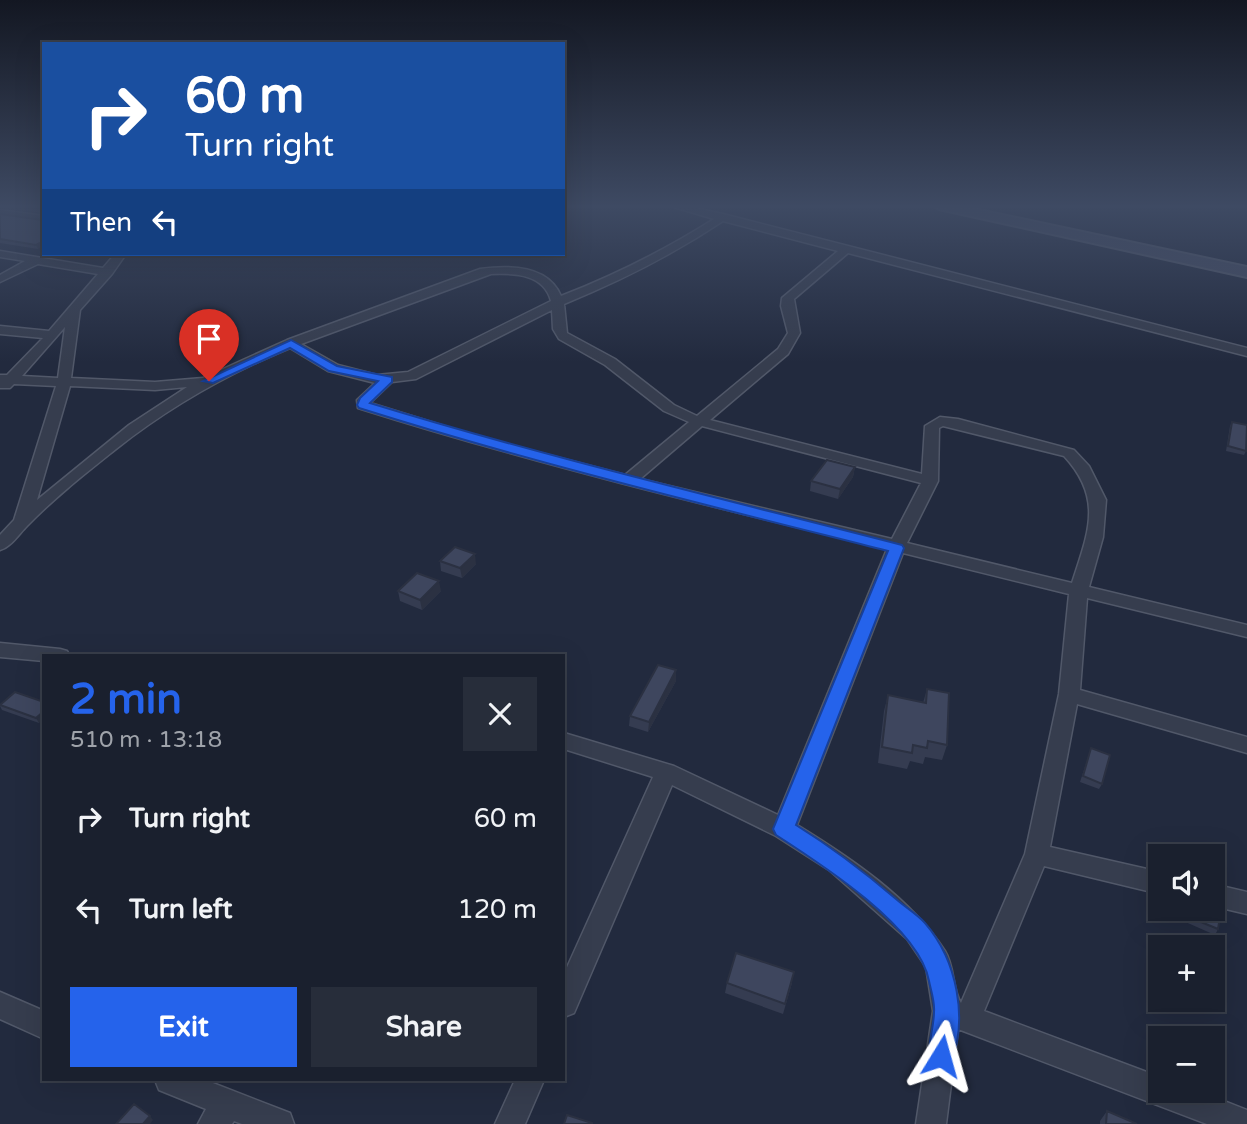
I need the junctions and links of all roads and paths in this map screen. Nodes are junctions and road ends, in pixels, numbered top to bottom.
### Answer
1 (21, 257) edge
2 (119, 257) edge
3 (656, 257) edge
4 (836, 257) edge
5 (883, 257) edge
6 (1180, 257) edge
7 (36, 260) junction
8 (108, 272) junction
9 (1247, 272) edge
10 (0, 279) edge
11 (558, 302) junction
12 (74, 310) junction
13 (0, 330) edge
14 (53, 335) junction
15 (291, 344) junction
16 (1247, 352) edge
17 (387, 379) junction
18 (209, 381) junction
19 (4, 383) edge
20 (65, 383) junction
21 (698, 421) junction
22 (628, 481) junction
23 (930, 481) junction
24 (22, 521) junction
25 (0, 545) edge
26 (897, 548) junction
27 (1079, 589) junction
28 (1247, 631) edge
29 (0, 650) edge
30 (42, 654) edge
31 (1069, 694) junction
32 (565, 741) edge
33 (1247, 745) edge
34 (666, 772) junction
35 (784, 829) junction
36 (1037, 854) junction
37 (1148, 880) edge
38 (1225, 898) edge
39 (1247, 903) edge
40 (565, 1002) edge
41 (0, 1005) edge
42 (957, 1014) junction
43 (42, 1024) edge
44 (170, 1081) edge
45 (530, 1081) edge
46 (221, 1115) edge
47 (279, 1124) edge
48 (510, 1124) edge
49 (931, 1124) edge
50 (1246, 1124) edge

1 - 7 street
2 - 8 street
3 - 11 street
4 - 21 street
5 - 16 street
6 - 9 street
7 - 8 street
7 - 10 street
8 - 12 street
11 - 15 street
11 - 17 street
11 - 21 street
12 - 14 street
12 - 20 street
13 - 14 street
14 - 19 street
15 - 17 street
15 - 18 street
17 - 22 street
18 - 20 street
18 - 24 street
19 - 20 street
20 - 24 street
21 - 22 street
21 - 23 street
22 - 26 street
23 - 26 street
23 - 27 street
24 - 25 street
26 - 27 street
26 - 35 street
27 - 28 street
27 - 31 street
29 - 30 street
31 - 33 street
31 - 36 street
32 - 34 street
34 - 35 street
34 - 40 street
35 - 42 street
36 - 37 street
36 - 42 street
38 - 39 street
41 - 43 street
42 - 49 street
42 - 50 street
44 - 46 street
45 - 48 street
46 - 47 street

